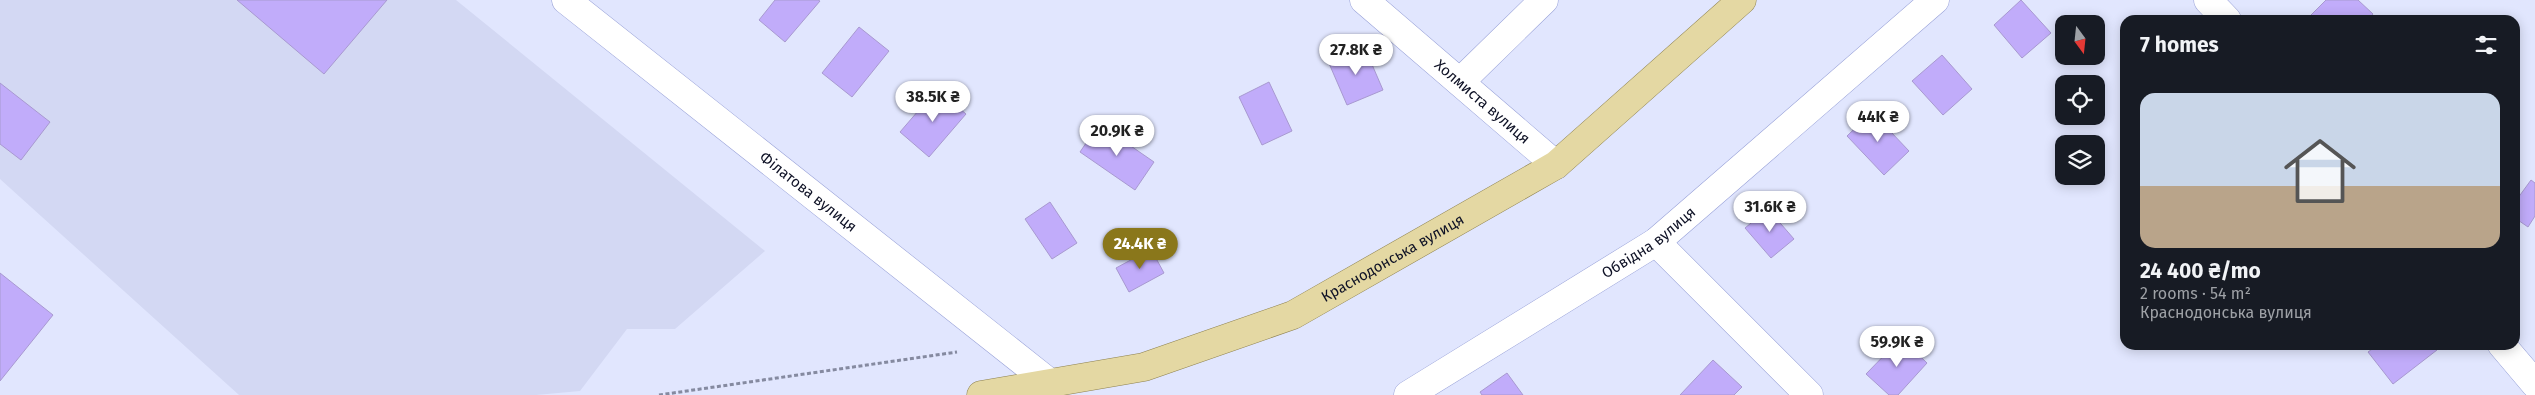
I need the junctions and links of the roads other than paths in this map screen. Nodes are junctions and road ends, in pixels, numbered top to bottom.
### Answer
1 (566, 0) edge
2 (1364, 0) edge
3 (1544, 0) edge
4 (1742, 0) edge
5 (1935, 0) edge
6 (2208, 0) edge
7 (2222, 15) edge
8 (1460, 82) junction
9 (1556, 165) junction
10 (1656, 242) junction
11 (2506, 350) edge
12 (2535, 384) edge
13 (1044, 389) edge
14 (981, 395) edge
15 (1408, 395) edge
16 (1809, 395) edge

1 - 13 street, Філатова вулиця
2 - 8 street, Холмиста вулиця
3 - 8 street
4 - 9 main road, Краснодонська вулиця
5 - 10 street, Обвідна вулиця
6 - 7 street
8 - 9 street, Холмиста вулиця
9 - 13 main road, Краснодонська вулиця
10 - 15 street, Обвідна вулиця
10 - 16 street
11 - 12 street
13 - 14 main road, Краснодонська вулиця

